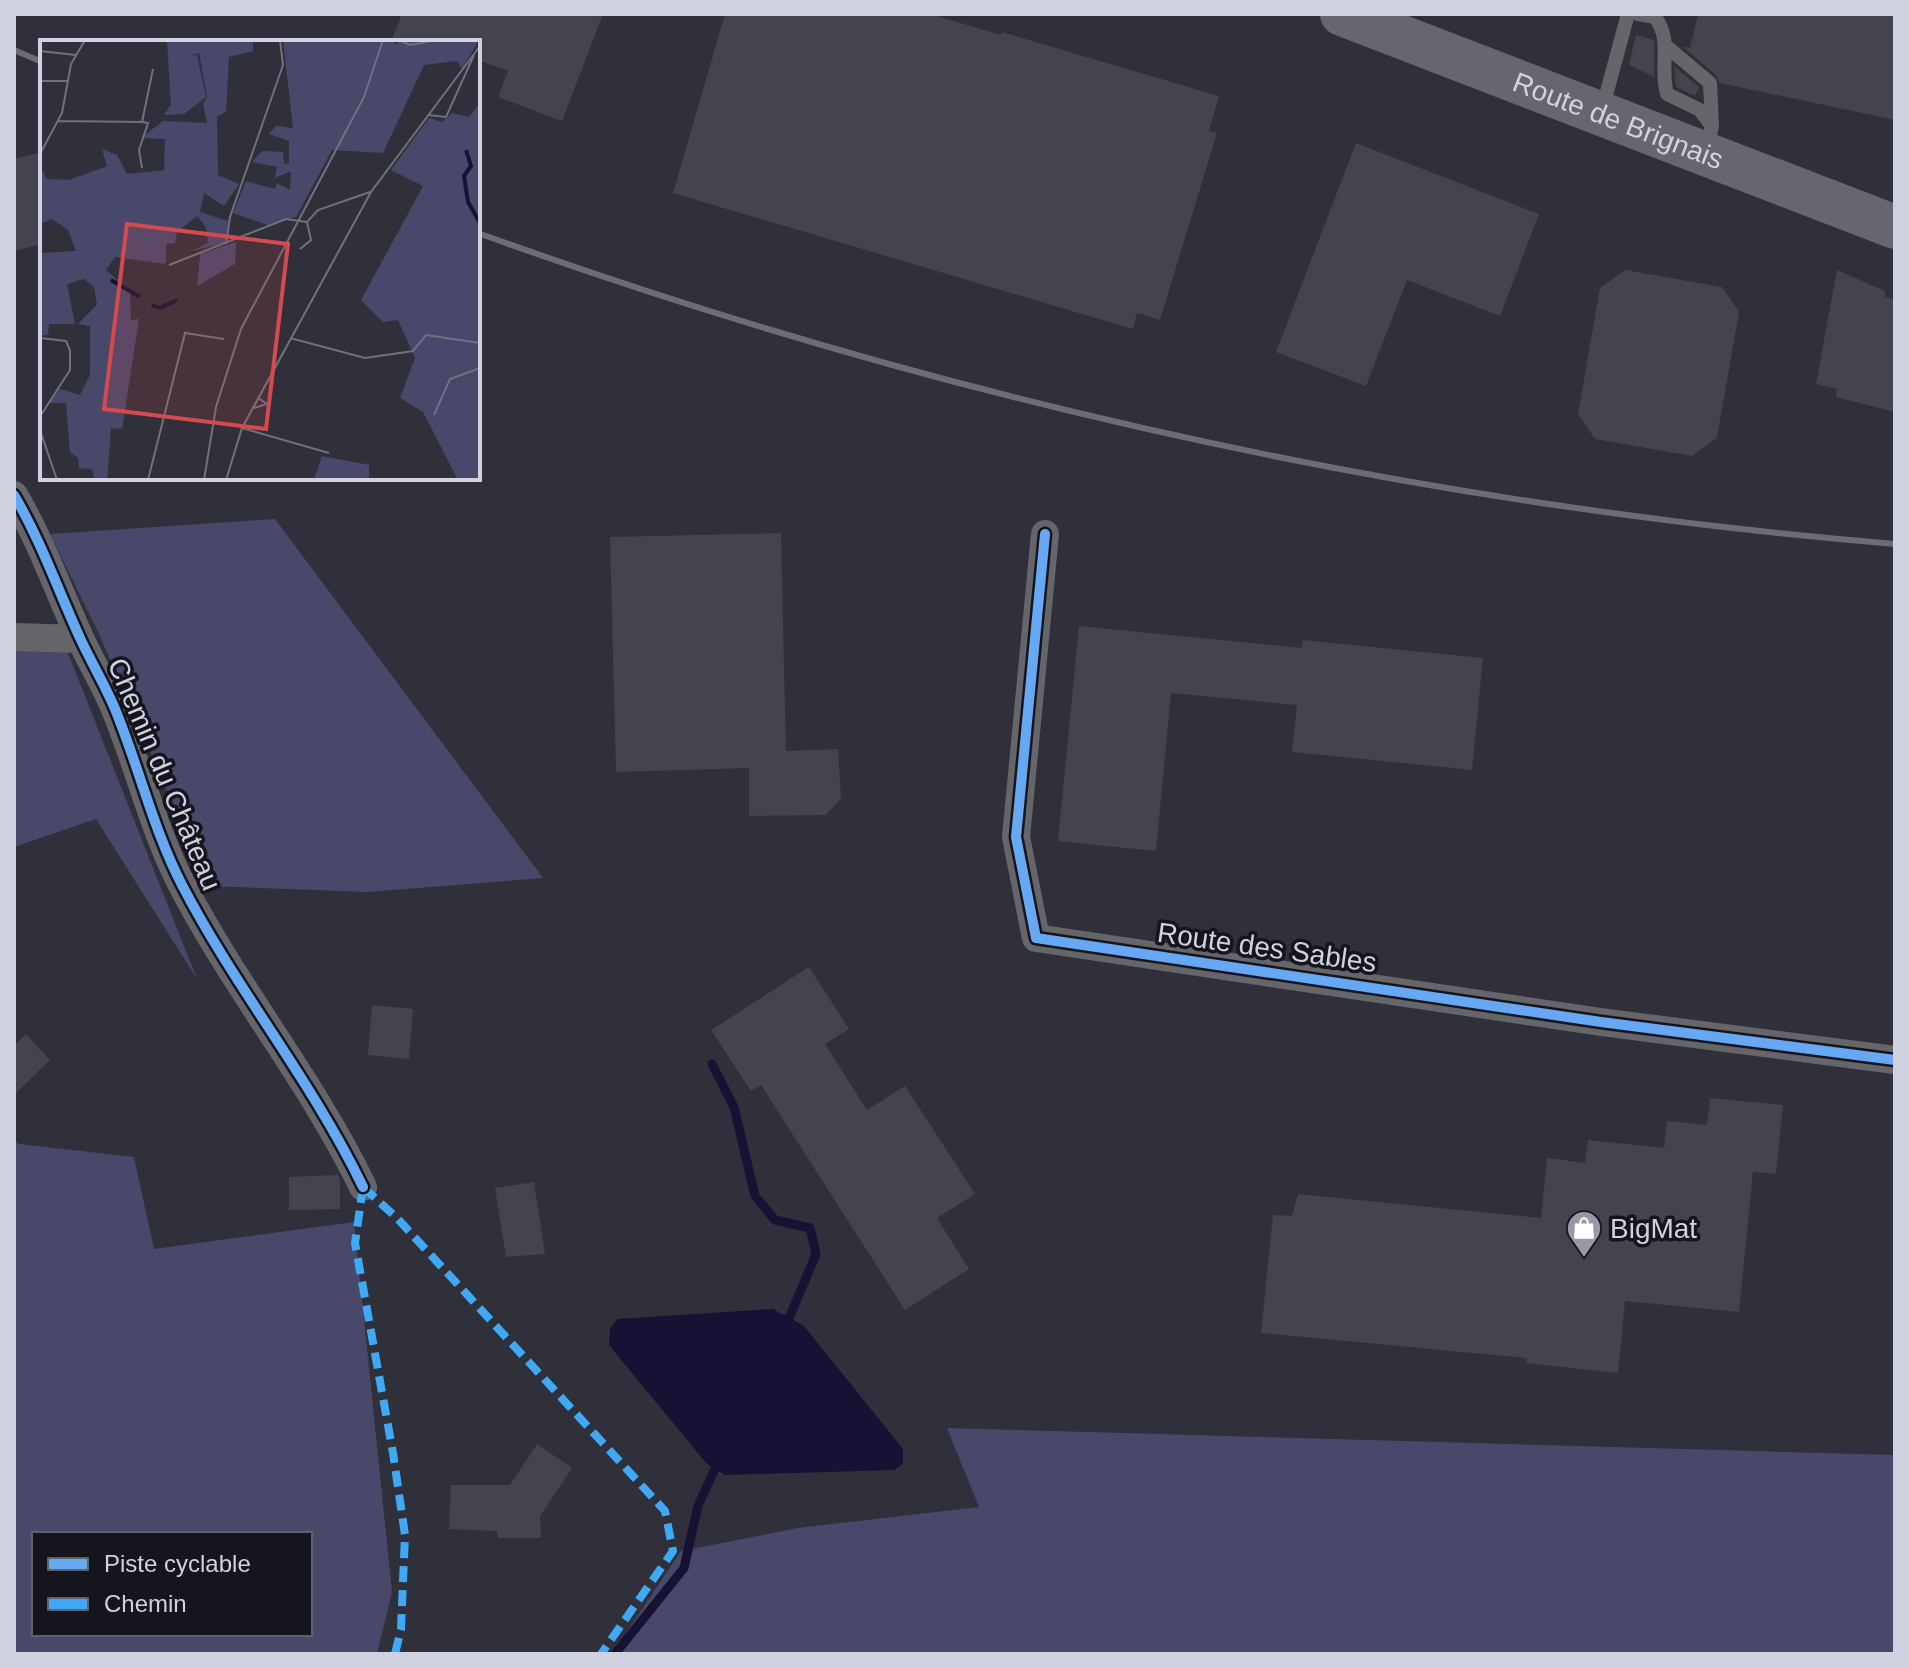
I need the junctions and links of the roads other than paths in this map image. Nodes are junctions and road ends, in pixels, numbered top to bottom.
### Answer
1 (1342, 14) edge
2 (1628, 14) edge
3 (1638, 14) edge
4 (1665, 45) junction
5 (1601, 114) junction
6 (1709, 140) junction
7 (1895, 227) edge
8 (14, 495) edge
9 (1045, 534) dead end
10 (14, 637) edge
11 (80, 639) junction
12 (1895, 1060) edge
13 (363, 1187) dead end

1 - 5 main road, Route de Brignais
2 - 5 lane
3 - 4 lane
4 - 6 lane
4 - 6 lane
5 - 6 main road, Route de Brignais
6 - 7 main road, Route de Brignais
8 - 11 street, Chemin du Château
9 - 12 street, Route des Sables
10 - 11 street
11 - 13 street, Chemin du Château

